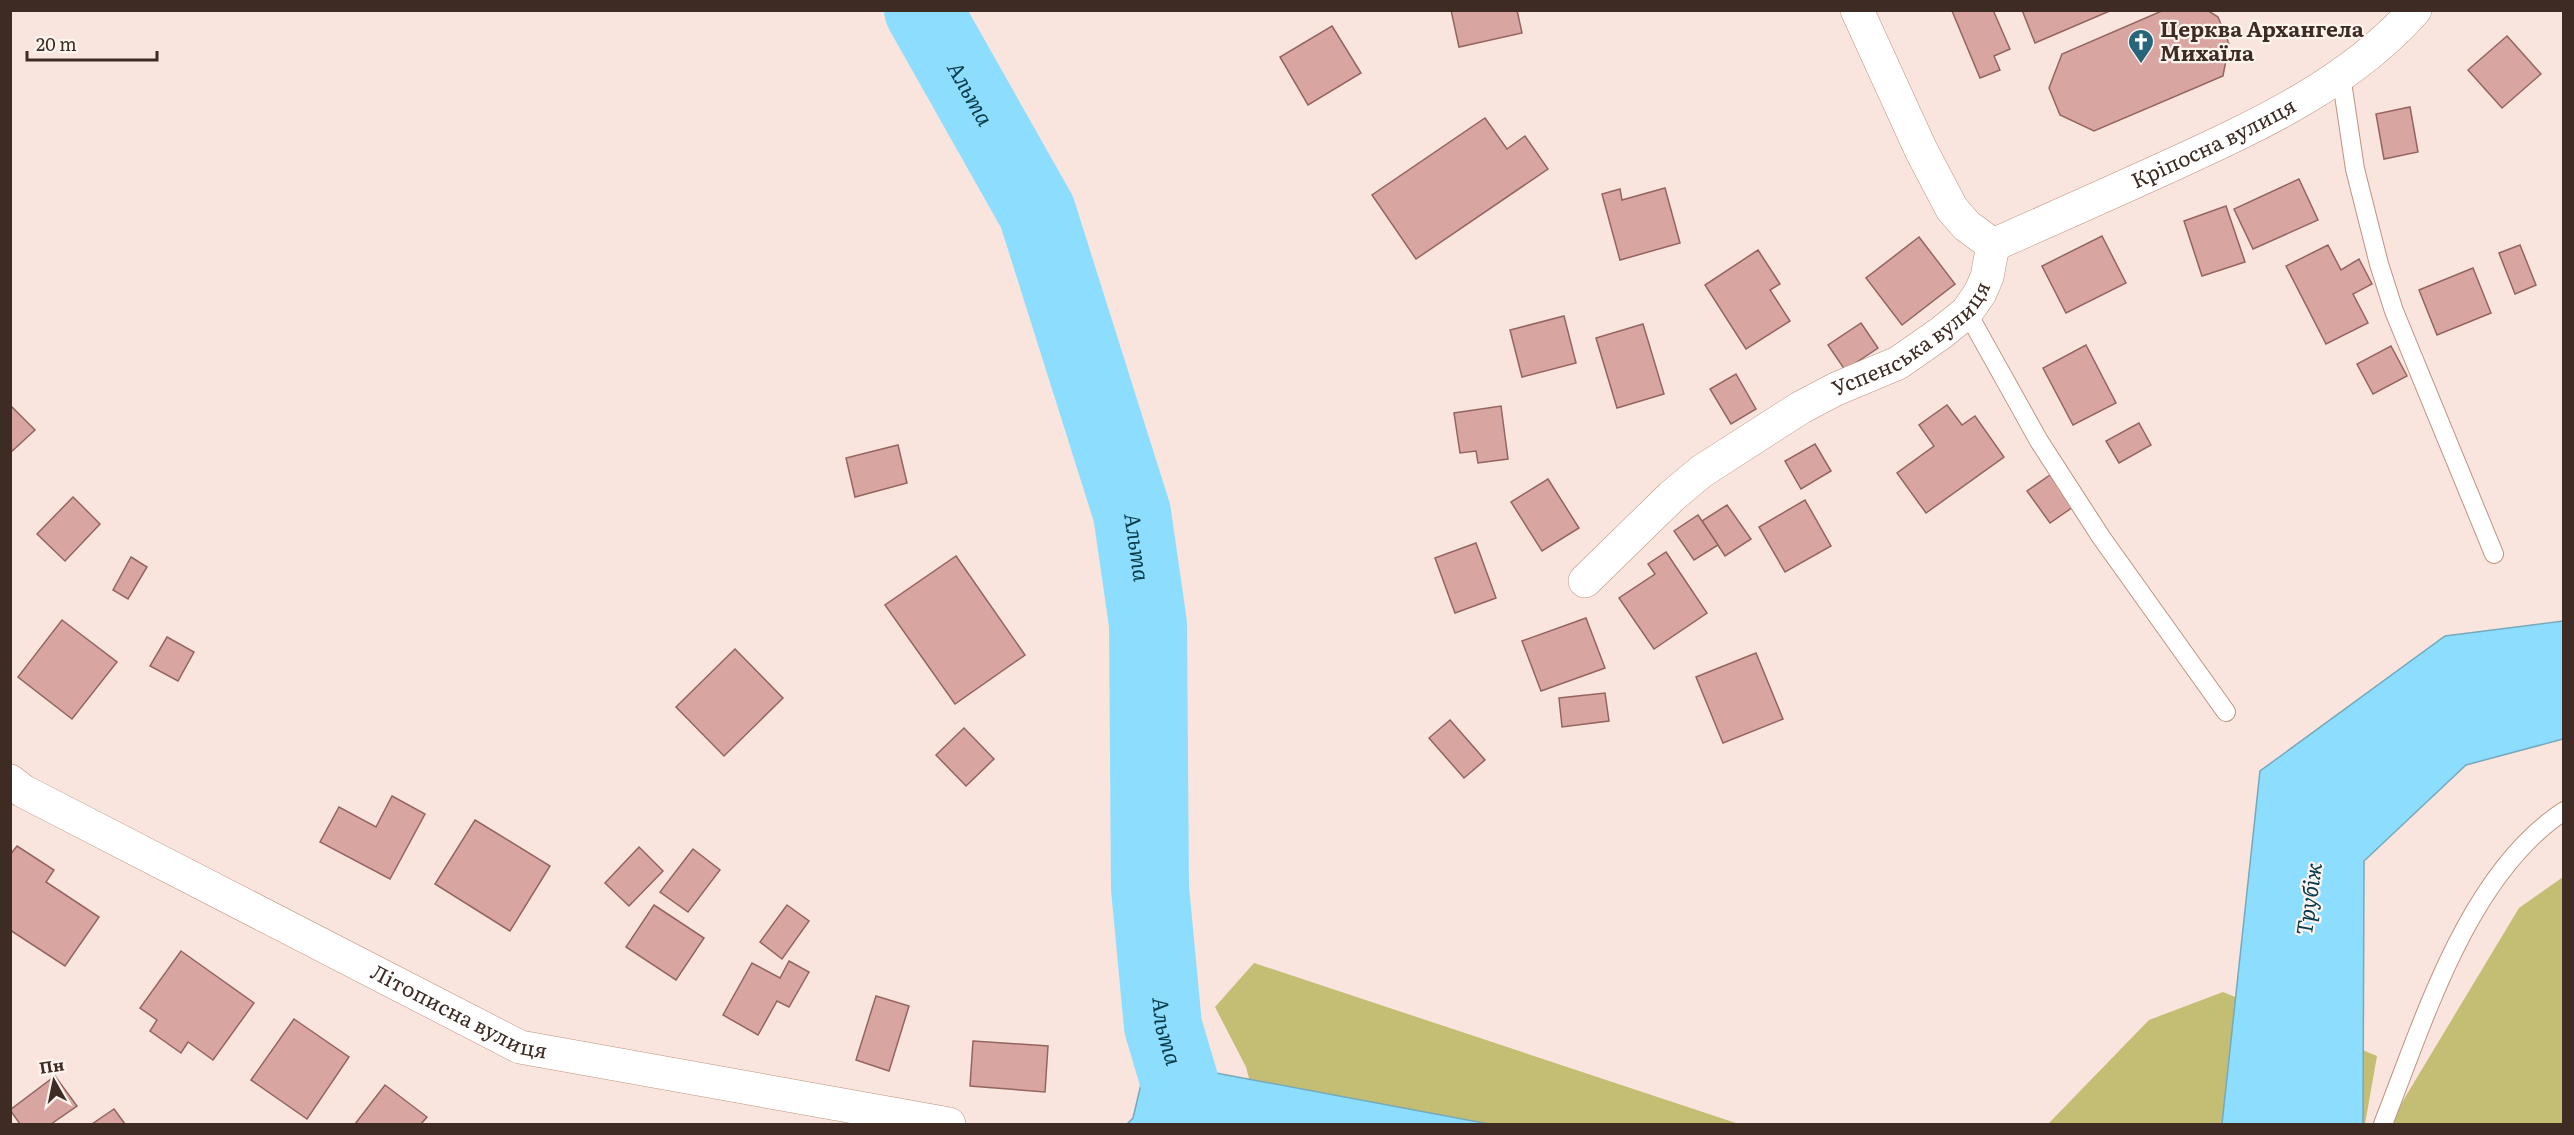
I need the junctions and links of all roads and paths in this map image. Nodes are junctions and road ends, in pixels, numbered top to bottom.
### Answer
1 (1857, 10) edge
2 (2415, 10) edge
3 (2341, 75) junction
4 (1993, 245) junction
5 (1967, 312) junction
6 (2494, 554) dead end
7 (1585, 581) dead end
8 (2226, 712) dead end
9 (15, 792) edge
10 (2564, 811) edge
11 (949, 1125) edge
12 (2383, 1125) edge

1 - 4 street, Успенська вулиця
2 - 3 street, Кріпосна вулиця
3 - 4 street, Кріпосна вулиця
3 - 6 lane
4 - 5 street, Успенська вулиця
5 - 7 street, Успенська вулиця
5 - 8 lane
9 - 11 street, Літописна вулиця
10 - 12 lane

